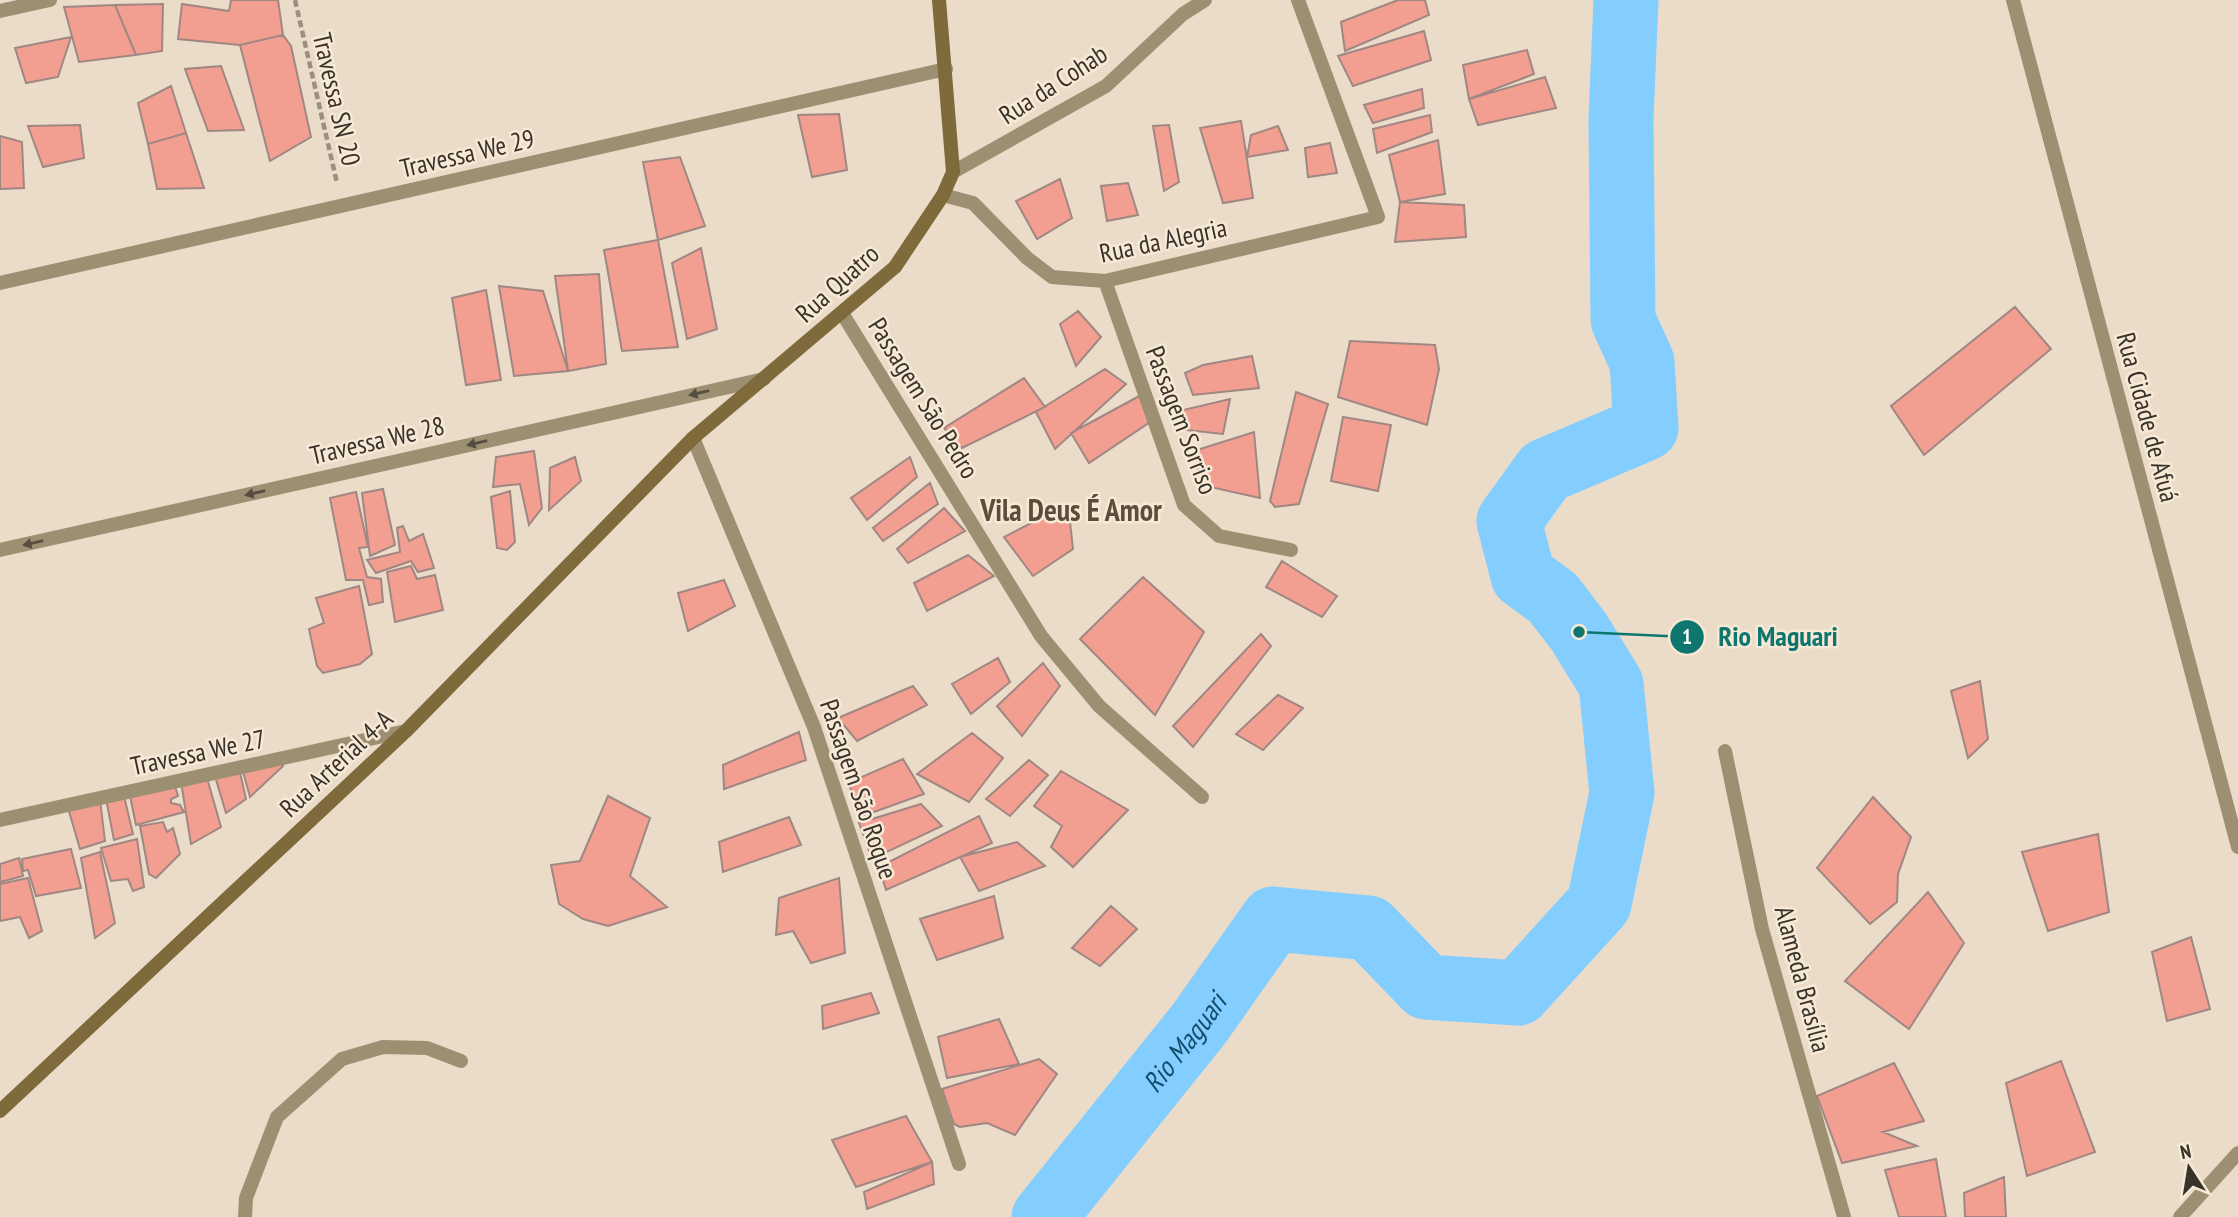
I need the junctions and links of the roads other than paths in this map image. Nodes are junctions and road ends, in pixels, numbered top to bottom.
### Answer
1 (50, 0) edge
2 (939, 0) edge
3 (1205, 0) edge
4 (1298, 0) edge
5 (2013, 0) edge
6 (0, 11) edge
7 (946, 69) junction
8 (953, 172) junction
9 (943, 195) junction
10 (1105, 281) junction
11 (0, 284) edge
12 (842, 313) junction
13 (765, 379) junction
14 (693, 438) junction
15 (0, 550) edge
16 (1291, 550) dead end
17 (406, 731) junction
18 (1726, 751) dead end
19 (1202, 797) dead end
20 (0, 820) edge
21 (2238, 847) edge
22 (460, 1061) dead end
23 (0, 1111) edge
24 (2238, 1153) edge
25 (959, 1164) dead end
26 (245, 1217) edge
27 (1844, 1217) edge
28 (2180, 1217) edge

1 - 6 street
2 - 7 main road, Rua Quatro
3 - 8 street, Rua da Cohab
4 - 10 street, Rua da Alegria
5 - 21 street, Rua Cidade de Afuá
7 - 8 main road, Rua Quatro
7 - 11 street, Travessa We 29
8 - 9 main road, Rua Quatro
9 - 10 street, Rua da Alegria
9 - 12 main road, Rua Quatro
10 - 16 street, Passagem Sorriso
12 - 13 main road, Rua Quatro
12 - 19 street, Passagem São Pedro
13 - 14 main road, Rua Quatro
13 -> 15 street, Travessa We 28
14 - 17 main road, Rua Arterial 4-A
14 - 25 street, Passagem São Roque
17 - 20 street, Travessa We 27
17 - 23 main road, Rua Arterial 4-A
18 - 27 street, Alameda Brasília
22 - 26 street
24 - 28 street

